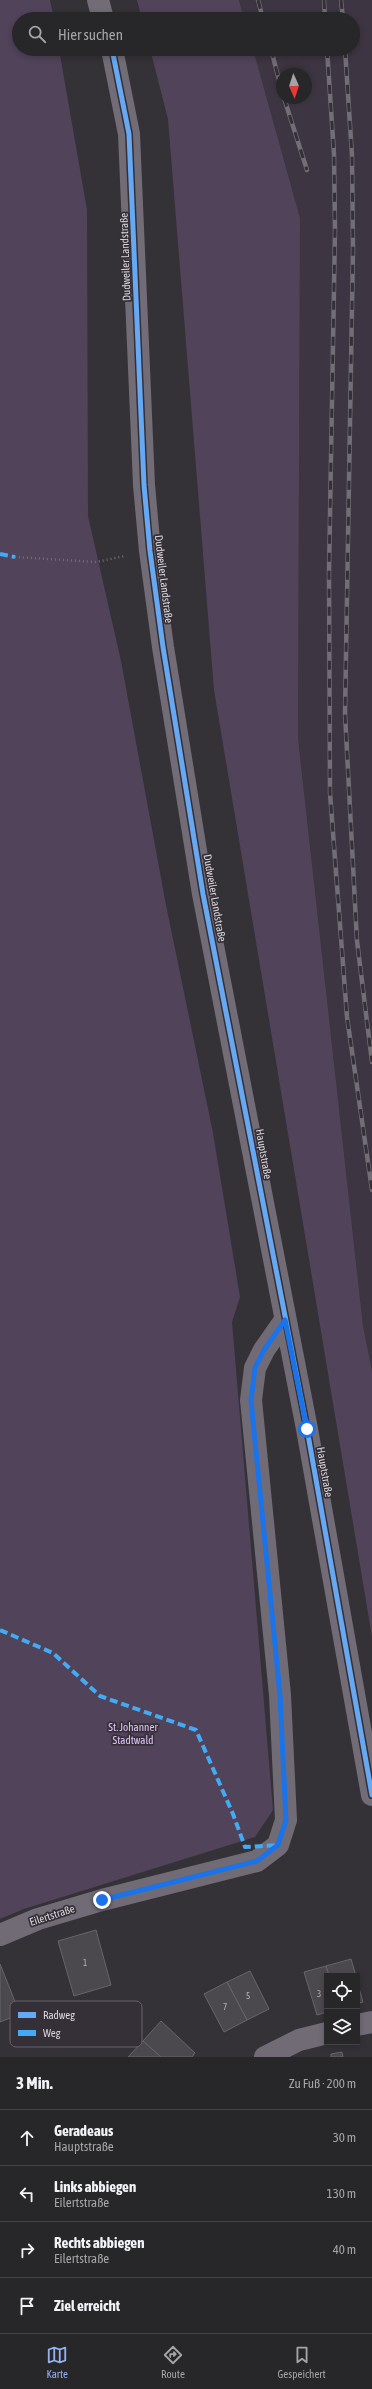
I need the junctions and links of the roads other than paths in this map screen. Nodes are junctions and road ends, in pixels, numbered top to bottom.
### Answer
1 (98, 0) edge
2 (101, 12) edge
3 (113, 56) edge
4 (245, 1106) joint
5 (285, 1320) junction
6 (372, 1795) edge
7 (0, 1935) edge
8 (372, 2022) edge
9 (360, 2024) edge
10 (324, 2034) edge
11 (265, 2057) edge

1 - 2 main road
3 - 4 main road, Dudweiler Landstraße
4 - 5 main road, Hauptstraße
5 - 6 main road, Hauptstraße
5 - 7 street, Eilertstraße
8 - 9 street
10 - 11 street

